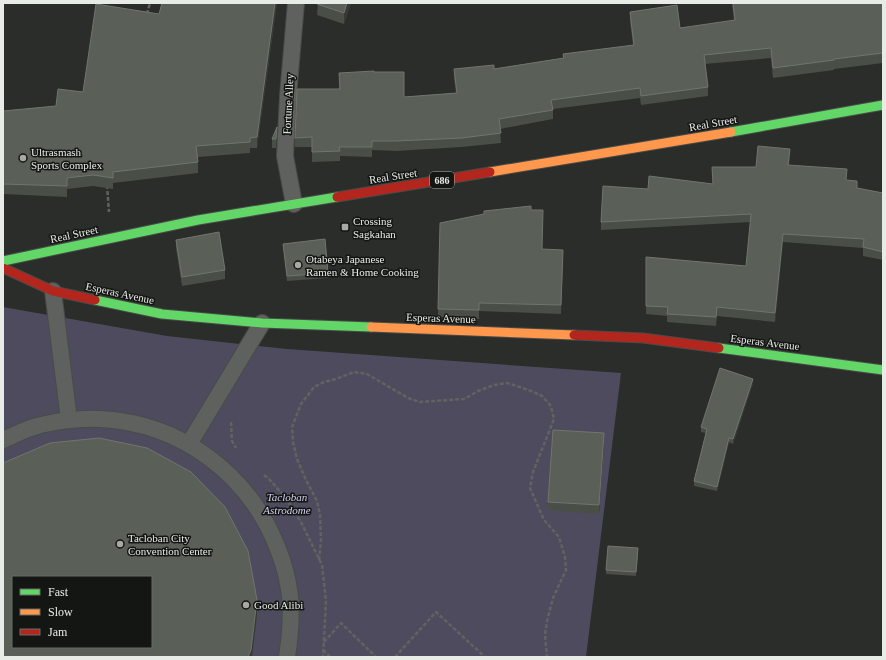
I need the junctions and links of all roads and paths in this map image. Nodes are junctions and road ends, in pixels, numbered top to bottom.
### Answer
1 (150, 3) edge
2 (296, 3) edge
3 (146, 18) edge
4 (883, 105) edge
5 (109, 178) edge
6 (294, 204) junction
7 (111, 238) junction
8 (3, 261) edge
9 (3, 268) edge
10 (54, 291) junction
11 (262, 322) junction
12 (883, 370) edge
13 (69, 420) junction
14 (3, 440) edge
15 (189, 444) junction
16 (320, 560) dead end
17 (324, 642) dead end
18 (323, 650) dead end
19 (288, 657) edge
20 (330, 657) edge
21 (376, 657) edge
22 (395, 657) edge
23 (485, 657) edge
24 (547, 657) edge

1 - 3 path
2 - 6 lane, Fortune Alley
4 - 6 main road, Real Street / 686
5 - 7 path
6 - 7 main road, Real Street / 686
7 - 8 main road, Real Street / 686
9 - 10 main road, Esperas Avenue
10 - 11 main road, Esperas Avenue
10 - 13 lane
11 - 12 main road, Esperas Avenue
11 - 15 lane
13 - 14 lane
13 - 15 lane
15 - 19 lane
16 - 24 path
17 - 21 path
18 - 20 path
22 - 23 path

